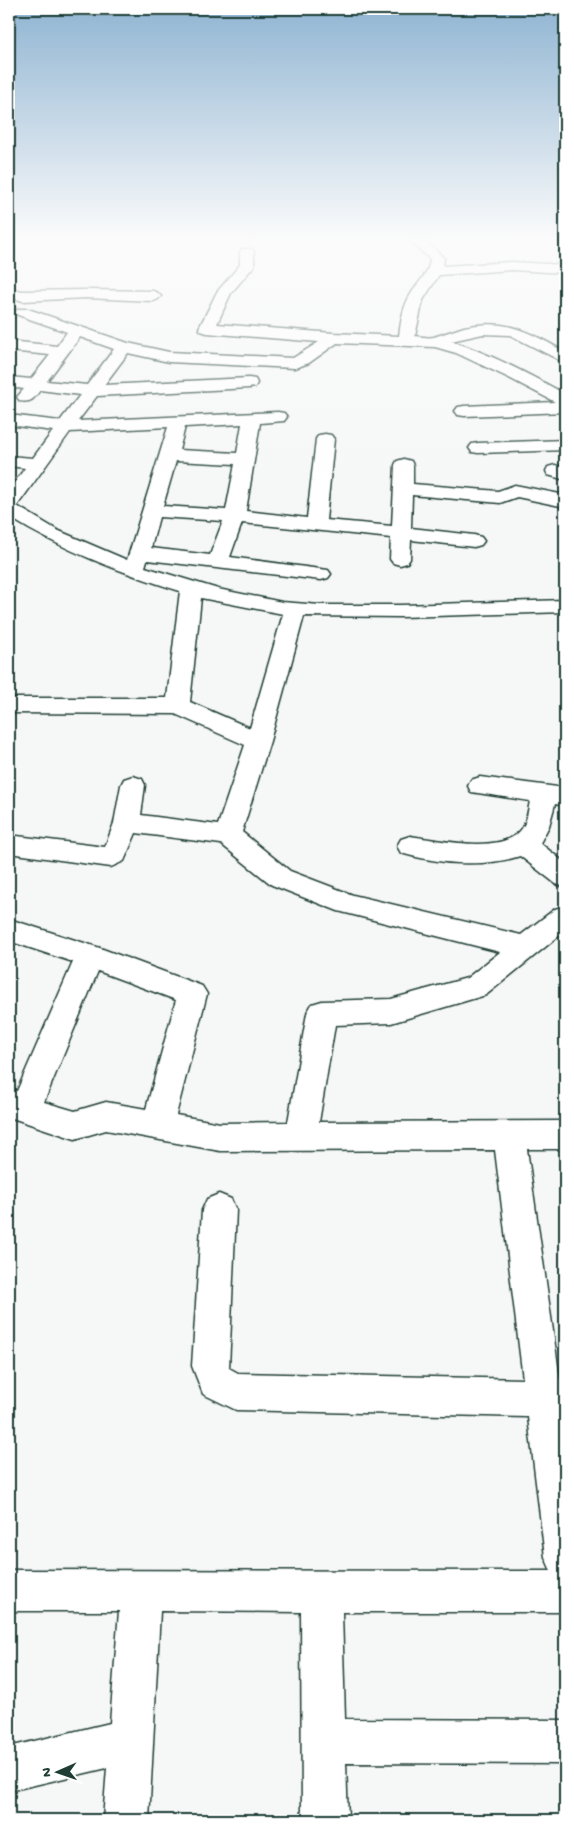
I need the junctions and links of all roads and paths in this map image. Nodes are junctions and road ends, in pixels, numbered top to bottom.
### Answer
1 (65, 326) edge
2 (208, 326) edge
3 (410, 326) edge
4 (76, 331) junction
5 (334, 338) junction
6 (407, 340) junction
7 (436, 342) junction
8 (9, 346) edge
9 (124, 348) junction
10 (56, 358) junction
11 (564, 358) edge
12 (9, 360) edge
13 (516, 374) junction
14 (9, 382) edge
15 (249, 383) dead end
16 (36, 385) junction
17 (214, 385) junction
18 (92, 391) junction
19 (565, 402) edge
20 (565, 407) edge
21 (464, 411) dead end
22 (278, 417) dead end
23 (252, 419) junction
24 (9, 420) edge
25 (218, 420) junction
26 (178, 422) junction
27 (65, 427) junction
28 (325, 439) dead end
29 (565, 445) edge
30 (478, 448) dead end
31 (168, 455) junction
32 (244, 459) junction
33 (9, 461) edge
34 (38, 464) junction
35 (404, 465) dead end
36 (403, 489) junction
37 (565, 501) edge
38 (9, 503) edge
39 (9, 509) edge
40 (151, 511) junction
41 (235, 516) junction
42 (316, 524) junction
43 (401, 533) junction
44 (474, 541) dead end
45 (400, 559) dead end
46 (136, 562) junction
47 (218, 562) junction
48 (321, 574) dead end
49 (191, 588) junction
50 (565, 606) edge
51 (295, 609) junction
52 (9, 706) edge
53 (178, 706) junction
54 (258, 741) junction
55 (133, 785) dead end
56 (480, 786) dead end
57 (555, 796) edge
58 (127, 823) junction
59 (228, 835) junction
60 (9, 844) edge
61 (523, 844) junction
62 (410, 846) dead end
63 (565, 877) edge
64 (565, 916) edge
65 (9, 930) edge
66 (525, 947) junction
67 (90, 956) junction
68 (17, 1106) edge
69 (157, 1126) junction
70 (565, 1135) edge
71 (509, 1136) junction
72 (301, 1137) junction
73 (219, 1210) dead end
74 (555, 1399) edge
75 (565, 1557) edge
76 (9, 1590) edge
77 (141, 1591) junction
78 (321, 1592) junction
79 (565, 1592) edge
80 (131, 1740) junction
81 (323, 1741) junction
82 (565, 1742) edge
83 (9, 1769) edge
84 (126, 1820) edge
85 (325, 1820) edge

1 - 4 street
2 - 5 street
3 - 6 street
4 - 9 street
4 - 10 street
5 - 6 street
5 - 9 street
6 - 7 street
7 - 11 street
7 - 13 street
8 - 10 street
9 - 18 street
10 - 12 street
10 - 16 street
11 - 13 street
13 - 19 street
14 - 16 street
15 - 17 street
16 - 18 street
16 - 24 street
17 - 18 street
17 - 25 street
18 - 27 street
20 - 21 street
22 - 23 street
23 - 25 street
23 - 32 street
24 - 27 street
25 - 26 street
26 - 27 street
26 - 31 street
27 - 34 street
28 - 42 street
29 - 30 street
31 - 32 street
31 - 40 street
32 - 41 street
33 - 34 street
34 - 38 street
35 - 36 street
36 - 37 street
36 - 43 street
39 - 46 street
40 - 41 street
40 - 46 street
41 - 42 street
41 - 47 street
42 - 43 street
43 - 44 street
43 - 45 street
46 - 47 street
46 - 49 street
47 - 48 street
49 - 51 street
49 - 53 street
50 - 51 street
51 - 54 street
52 - 53 street
53 - 54 street
54 - 59 street
55 - 58 street
56 - 57 street
57 - 61 street
58 - 59 street
58 - 60 street
59 - 66 street
61 - 62 street
61 - 63 street
64 - 66 street
65 - 67 street
66 - 72 street
67 - 68 street
67 - 69 street
68 - 69 street
69 - 72 street
70 - 71 street
71 - 72 street
71 - 74 street
73 - 74 street
74 - 75 street
76 - 77 street
77 - 78 street
77 - 80 street
78 - 79 street
78 - 81 street
80 - 83 street
80 - 84 street
81 - 82 street
81 - 85 street

